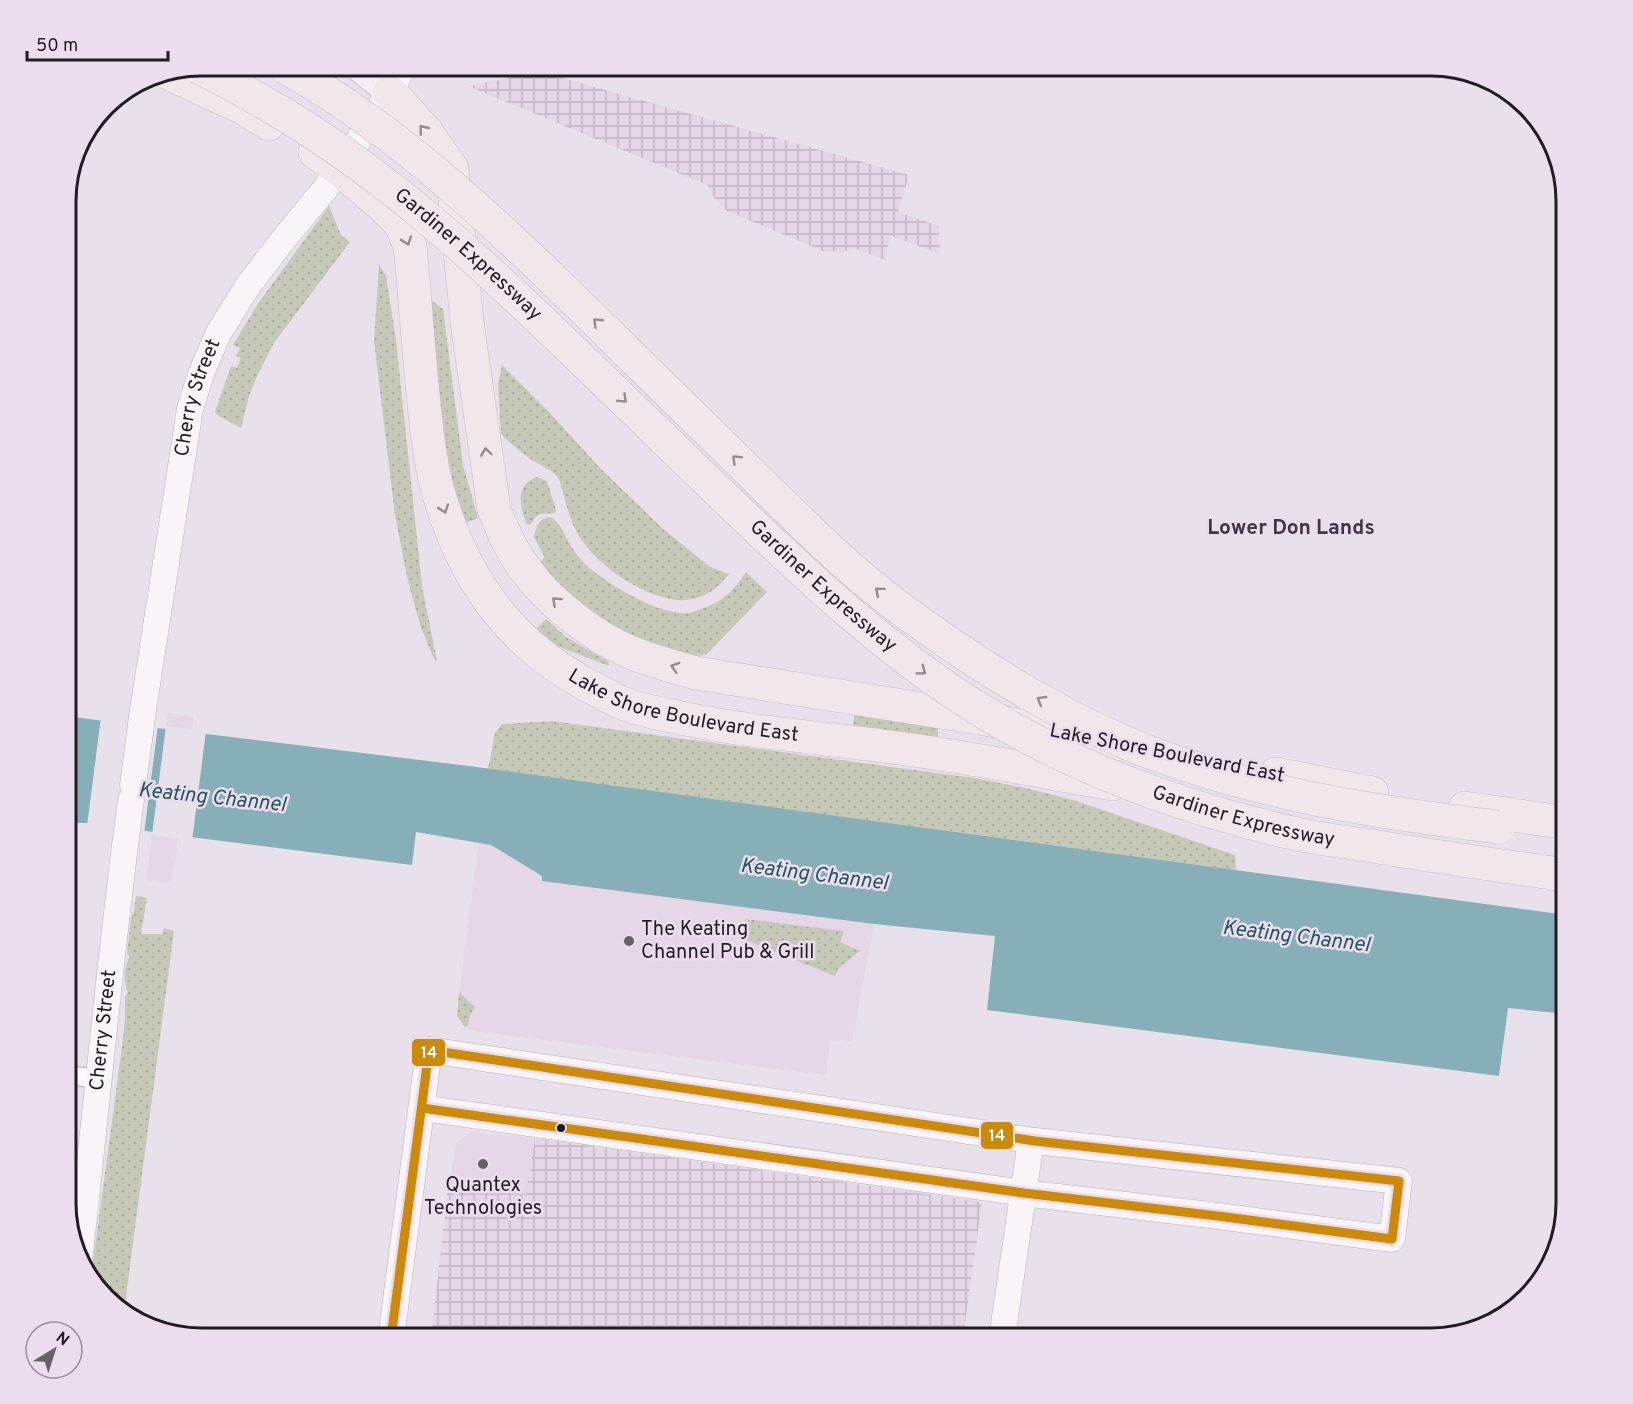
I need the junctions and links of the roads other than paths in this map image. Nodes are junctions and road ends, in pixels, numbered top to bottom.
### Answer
1 (215, 76) edge
2 (299, 76) edge
3 (180, 79) edge
4 (397, 79) edge
5 (339, 169) junction
6 (733, 679) junction
7 (826, 739) junction
8 (1556, 821) edge
9 (1556, 828) edge
10 (1556, 873) edge
11 (1556, 873) edge
12 (77, 1077) edge
13 (100, 1080) junction
14 (422, 1108) junction
15 (1035, 1141) junction
16 (1024, 1192) junction
17 (82, 1237) edge
18 (392, 1328) edge
19 (1004, 1328) edge

1 -> 10 highway, Gardiner Expressway, bridge
9 -> 2 highway, Gardiner Expressway, bridge
3 - 5 highway, Lake Shore Boulevard East
4 - 5 street, Cherry Street
6 -> 4 highway, Lake Shore Boulevard East
5 -> 7 highway, Lake Shore Boulevard East
5 - 13 street, Cherry Street
6 - 7 highway
6 - 8 highway, Lake Shore Boulevard East
7 - 11 highway, Lake Shore Boulevard East
12 - 13 street
13 - 17 street, Cherry Street
14 - 15 street
14 - 16 street
14 - 18 street
15 - 16 street
15 - 16 street
16 - 19 street

